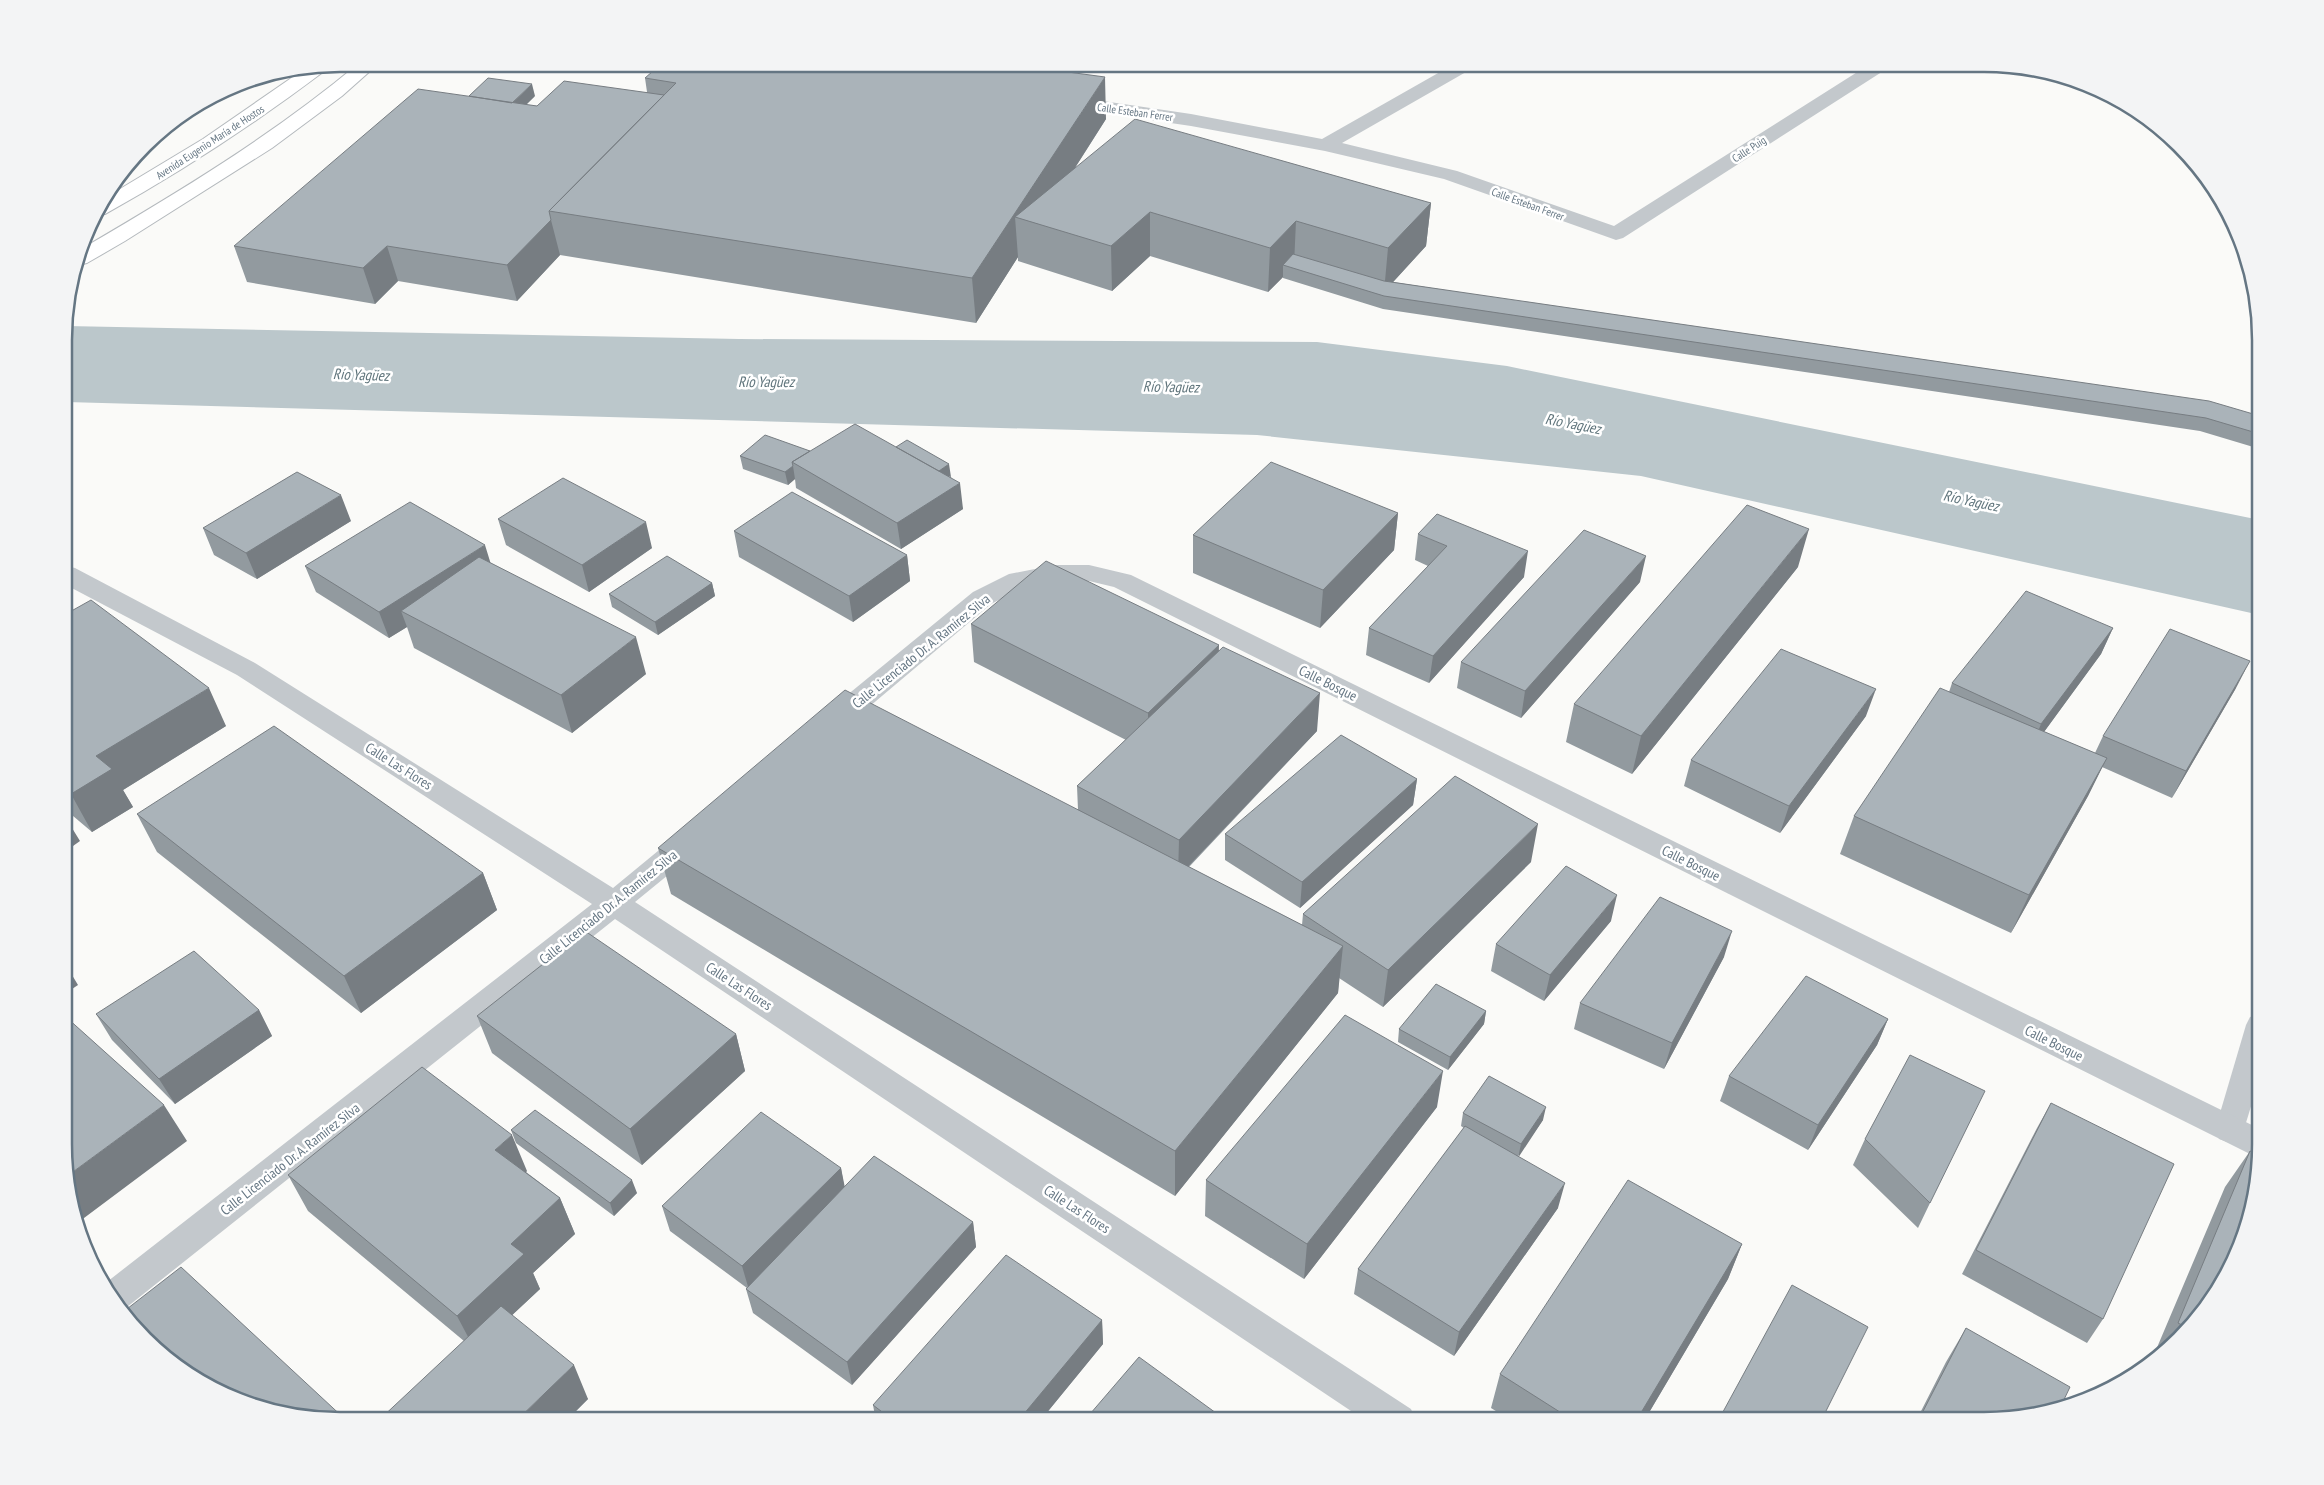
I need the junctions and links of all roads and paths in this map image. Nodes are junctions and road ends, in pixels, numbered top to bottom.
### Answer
1 (359, 72) edge
2 (1453, 72) edge
3 (1869, 72) edge
4 (307, 75) edge
5 (1046, 99) edge
6 (1324, 145) junction
7 (110, 203) edge
8 (1616, 234) joint
9 (87, 255) edge
10 (72, 577) edge
11 (1122, 581) joint
12 (814, 738) edge
13 (714, 821) edge
14 (614, 904) junction
15 (2252, 1053) edge
16 (2230, 1130) junction
17 (2252, 1141) edge
18 (118, 1294) edge
19 (1384, 1412) edge

1 - 9 highway
2 - 6 street
3 - 8 street, Calle Puig
4 - 7 highway, Avenida Eugenio María de Hostos
5 - 6 street, Calle Esteban Ferrer
6 - 8 street, Calle Esteban Ferrer
10 - 14 street, Calle Las Flores
11 - 12 street, Calle Licenciado Dr. A. Ramírez Silva
11 - 16 street, Calle Bosque
13 - 14 street, Calle Licenciado Dr. A. Ramírez Silva
14 - 18 street, Calle Licenciado Dr. A. Ramírez Silva
14 - 19 street, Calle Las Flores
15 - 16 lane
16 - 17 street, Calle Bosque

